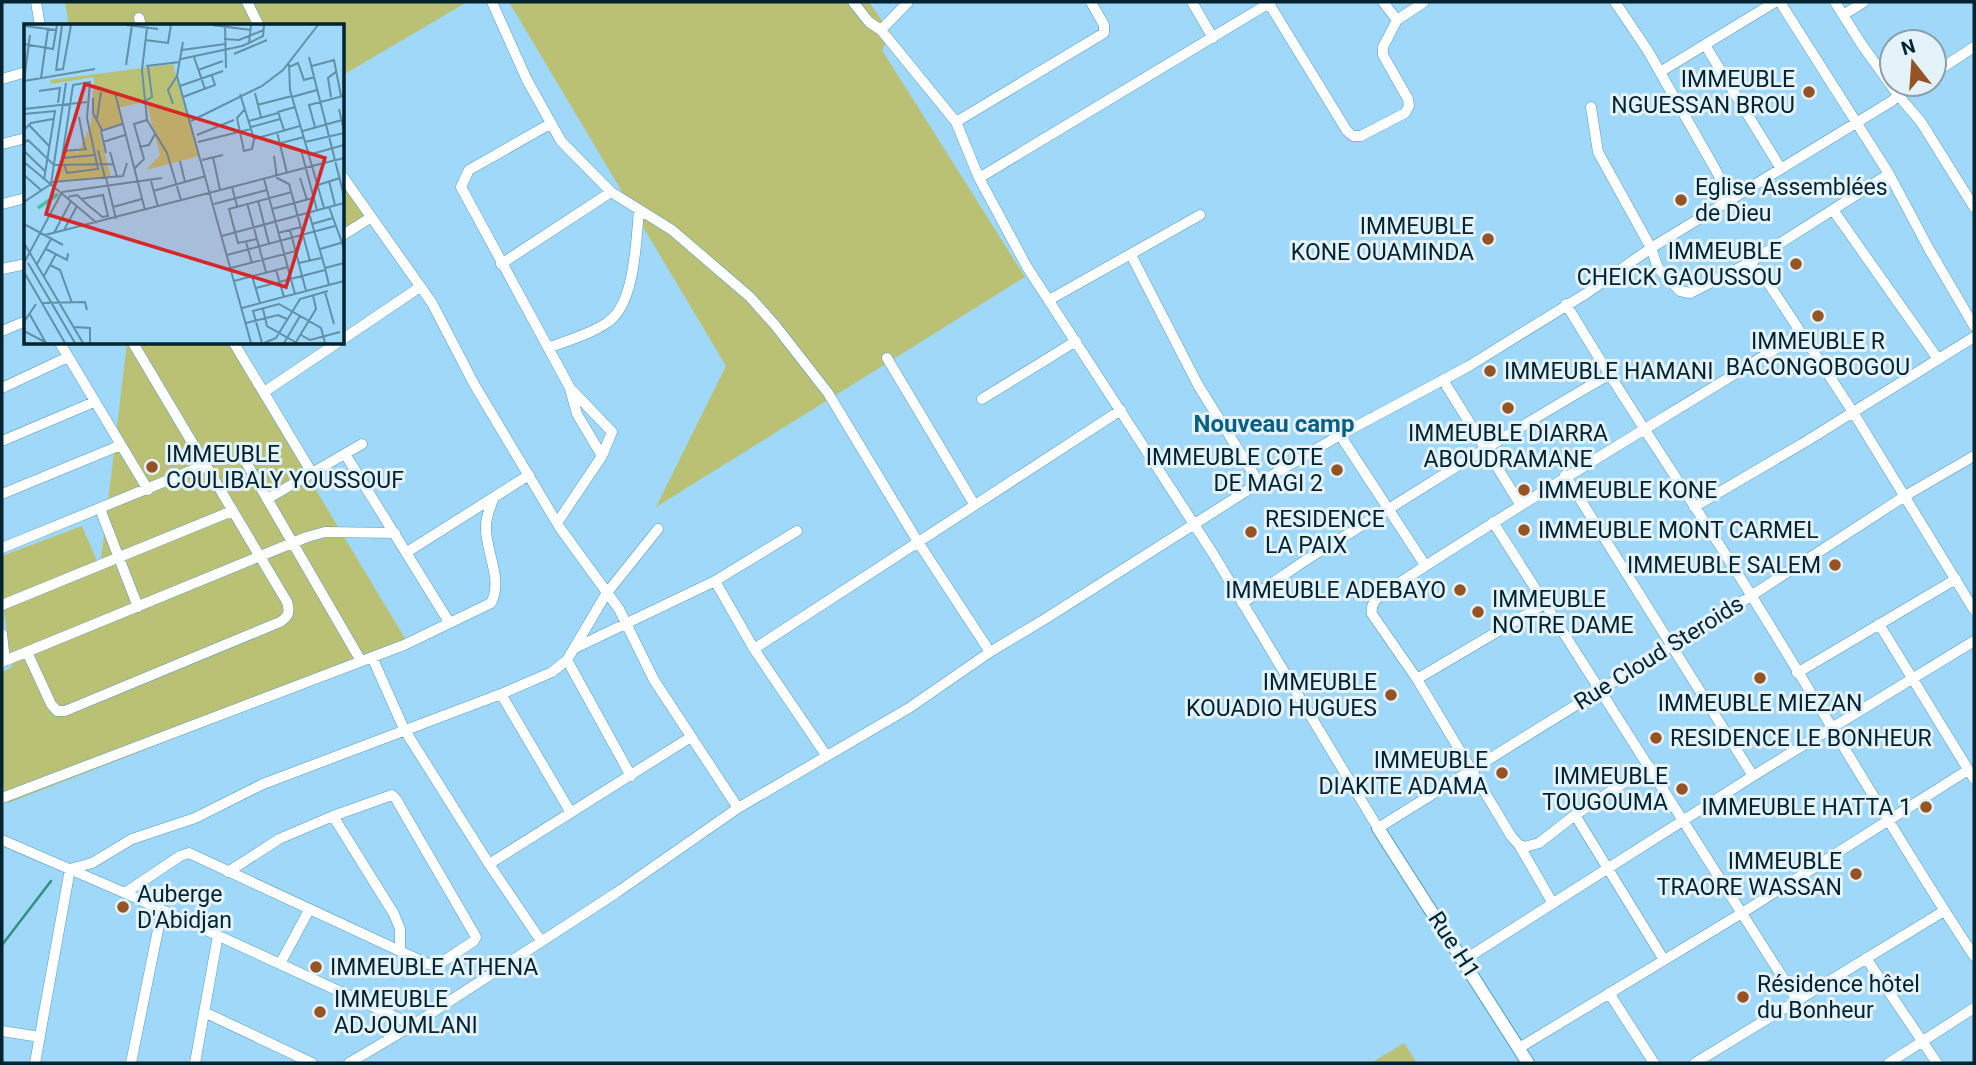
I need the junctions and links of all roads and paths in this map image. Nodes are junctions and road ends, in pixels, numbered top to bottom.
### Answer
1 (36, 2) edge
2 (247, 2) edge
3 (492, 2) edge
4 (853, 2) edge
5 (908, 2) edge
6 (1091, 2) edge
7 (1192, 2) edge
8 (1269, 2) edge
9 (1383, 2) edge
10 (1424, 2) edge
11 (1615, 2) edge
12 (1778, 2) edge
13 (1835, 2) edge
14 (1864, 2) edge
15 (1843, 15) junction
16 (1396, 20) junction
17 (40, 24) edge
18 (258, 24) edge
19 (881, 30) junction
20 (1213, 38) junction
21 (1705, 45) junction
22 (1974, 47) edge
23 (1948, 64) edge
24 (1878, 66) edge
25 (1660, 72) junction
26 (24, 73) edge
27 (2, 79) edge
28 (1895, 98) edge
29 (1901, 98) edge
30 (1591, 107) dead end
31 (956, 122) junction
32 (1859, 122) junction
33 (550, 124) junction
34 (24, 138) edge
35 (2, 144) edge
36 (1781, 169) junction
37 (1889, 174) junction
38 (979, 178) junction
39 (345, 180) edge
40 (611, 192) junction
41 (24, 198) edge
42 (1727, 202) junction
43 (2, 204) edge
44 (1974, 207) edge
45 (639, 210) junction
46 (1833, 210) junction
47 (1200, 215) dead end
48 (370, 218) junction
49 (345, 233) edge
50 (1651, 248) junction
51 (1131, 255) junction
52 (1749, 263) junction
53 (501, 264) junction
54 (24, 265) edge
55 (2, 269) edge
56 (420, 287) junction
57 (1049, 300) junction
58 (1566, 304) junction
59 (24, 322) edge
60 (1974, 326) edge
61 (2, 331) edge
62 (1801, 333) junction
63 (1974, 337) edge
64 (345, 338) edge
65 (1076, 341) junction
66 (61, 345) edge
67 (134, 345) edge
68 (235, 345) edge
69 (334, 345) edge
70 (548, 348) junction
71 (68, 357) junction
72 (887, 358) dead end
73 (1938, 359) junction
74 (1609, 375) junction
75 (1443, 380) junction
76 (2, 388) edge
77 (570, 388) junction
78 (264, 392) junction
79 (982, 399) dead end
80 (94, 402) junction
81 (1121, 410) junction
82 (1853, 412) junction
83 (1646, 430) junction
84 (1340, 435) junction
85 (2, 441) edge
86 (362, 444) dead end
87 (121, 445) junction
88 (1485, 448) junction
89 (345, 454) junction
90 (602, 456) junction
91 (1974, 456) edge
92 (247, 464) dead end
93 (205, 465) junction
94 (312, 473) junction
95 (529, 475) junction
96 (1565, 475) junction
97 (1259, 483) junction
98 (148, 490) junction
99 (2, 494) edge
100 (1905, 496) junction
101 (494, 497) junction
102 (267, 499) junction
103 (974, 504) junction
104 (1520, 504) junction
105 (1693, 507) junction
106 (100, 509) junction
107 (1389, 510) junction
108 (232, 511) junction
109 (1493, 522) junction
110 (557, 523) junction
111 (1194, 525) junction
112 (658, 529) dead end
113 (797, 531) dead end
114 (395, 533) junction
115 (918, 542) junction
116 (292, 543) junction
117 (2, 548) edge
118 (407, 552) junction
119 (260, 557) junction
120 (119, 558) junction
121 (1425, 565) junction
122 (1956, 579) junction
123 (715, 581) junction
124 (606, 594) junction
125 (1751, 595) junction
126 (1242, 603) junction
127 (1546, 603) junction
128 (2, 606) edge
129 (138, 607) junction
130 (1974, 610) edge
131 (449, 622) junction
132 (625, 623) junction
133 (1879, 624) junction
134 (2, 634) edge
135 (1974, 641) edge
136 (1670, 646) junction
137 (573, 649) junction
138 (754, 649) junction
139 (27, 652) junction
140 (990, 652) junction
141 (372, 657) junction
142 (566, 660) junction
143 (361, 661) junction
144 (4, 662) edge
145 (1797, 673) junction
146 (1417, 679) junction
147 (1913, 680) junction
148 (1601, 689) junction
149 (501, 694) junction
150 (1832, 728) junction
151 (404, 729) junction
152 (691, 737) junction
153 (827, 755) junction
154 (1649, 766) junction
155 (1471, 768) junction
156 (1971, 775) edge
157 (631, 776) junction
158 (1753, 776) junction
159 (2, 798) edge
160 (738, 808) junction
161 (571, 813) junction
162 (1575, 815) junction
163 (332, 816) junction
164 (1888, 820) junction
165 (1684, 821) junction
166 (1378, 828) junction
167 (2, 841) edge
168 (1520, 845) junction
169 (489, 864) junction
170 (70, 869) junction
171 (1609, 869) junction
172 (228, 872) junction
173 (125, 893) junction
174 (1552, 902) junction
175 (162, 910) junction
176 (309, 910) junction
177 (1944, 911) junction
178 (1742, 913) junction
179 (218, 935) junction
180 (541, 941) junction
181 (400, 949) junction
182 (1974, 956) edge
183 (1866, 958) junction
184 (1464, 960) junction
185 (1664, 960) junction
186 (280, 964) junction
187 (1609, 993) junction
188 (1797, 1000) junction
189 (1974, 1009) edge
190 (204, 1012) junction
191 (413, 1025) junction
192 (2, 1031) edge
193 (40, 1037) junction
194 (1923, 1042) junction
195 (1519, 1048) junction
196 (1699, 1062) edge
197 (35, 1063) edge
198 (131, 1063) edge
199 (195, 1063) edge
200 (312, 1063) edge
201 (349, 1063) edge
202 (1528, 1063) edge
203 (1654, 1063) edge
204 (1889, 1063) edge
205 (1937, 1063) edge

1 - 17 street
2 - 18 street
3 - 33 street
4 - 19 street
5 - 19 street
6 - 31 street
7 - 20 street
8 - 16 street
8 - 20 street
9 - 16 street
10 - 16 street
11 - 25 street
12 - 21 street
12 - 32 street
13 - 15 street
14 - 15 street
15 - 24 street
19 - 31 street
20 - 38 street
21 - 25 street
21 - 36 street
22 - 23 street
25 - 42 street
26 - 27 street
28 - 32 street
29 - 44 street
30 - 50 street
31 - 38 street
32 - 36 street
32 - 37 street
33 - 40 street
33 - 53 street
34 - 35 street
36 - 42 street
37 - 46 street
37 - 60 street
38 - 57 street
39 - 48 street
40 - 45 street
40 - 53 street
41 - 43 street
42 - 50 street
45 - 70 street
45 - 115 street
46 - 52 street
46 - 73 street
47 - 51 street
48 - 49 street
48 - 56 street
50 - 52 street
50 - 58 street
51 - 57 street
51 - 97 street
52 - 62 street
53 - 70 street
54 - 55 street
56 - 64 street
56 - 95 street
57 - 65 street
58 - 74 street
58 - 75 street
59 - 61 street
62 - 82 street
62 - 83 street
63 - 73 street
65 - 79 street
65 - 81 street
66 - 71 street
67 - 93 street
68 - 78 street
69 - 78 street
70 - 77 street
71 - 76 street
71 - 80 street
72 - 103 street
73 - 82 street
74 - 83 street
74 - 88 street
75 - 84 street
75 - 88 street
77 - 90 street
77 - 90 street
78 - 94 street
80 - 85 street
80 - 87 street
81 - 103 street
81 - 111 street
82 - 100 street
82 - 105 street
83 - 96 street
83 - 105 street
84 - 97 street
84 - 107 street
86 - 89 street
87 - 98 street
87 - 99 street
88 - 104 street
88 - 107 street
89 - 94 street
89 - 114 street
90 - 110 street
91 - 100 street, Rue Cloud Steroids
92 - 102 street
93 - 98 street
93 - 108 street
94 - 102 street
95 - 101 street
95 - 110 street
96 - 104 street
96 - 136 street
97 - 111 street
98 - 106 street
100 - 122 street
100 - 125 street, Rue Cloud Steroids
101 - 118 street
101 - 131 street
102 - 116 street
103 - 115 street
104 - 109 street
105 - 125 street
106 - 117 street
106 - 120 street
107 - 121 street
107 - 126 street
108 - 119 street
108 - 120 street
109 - 121 street
109 - 127 street
110 - 124 street
111 - 126 street
111 - 140 street
112 - 124 street
113 - 123 street
114 - 116 street
114 - 118 street
115 - 138 street
115 - 140 street
116 - 119 street
116 - 143 street
118 - 131 street
119 - 129 street
119 - 139 street
120 - 128 street
120 - 129 street
121 - 146 street
122 - 130 street
122 - 133 street
123 - 132 street
123 - 138 street
124 - 132 street
124 - 137 street
125 - 136 street, Rue Cloud Steroids
125 - 145 street
126 - 166 street
127 - 146 street
127 - 148 street
129 - 139 street
131 - 141 street
132 - 137 street
132 - 152 street
133 - 145 street
133 - 147 street
134 - 144 street
135 - 147 street
136 - 148 street, Rue Cloud Steroids
136 - 158 street
137 - 142 street
138 - 153 street
139 - 144 street
140 - 153 street
141 - 143 street
141 - 151 street
142 - 149 street
142 - 157 street
143 - 159 street
145 - 150 street
146 - 155 street
147 - 150 street
147 - 156 street
148 - 154 street
148 - 155 street, Rue Cloud Steroids
149 - 151 street
149 - 161 street
150 - 158 street
150 - 164 street
151 - 169 street
151 - 170 street
152 - 157 street
152 - 160 street
153 - 160 street
154 - 162 street
154 - 165 street
155 - 166 street, Rue Cloud Steroids
155 - 168 street
156 - 164 street
157 - 161 street
158 - 165 street
160 - 180 street
161 - 169 street
162 - 168 street
162 - 171 street
163 - 172 street
163 - 181 street
163 - 181 street
164 - 177 street
164 - 178 street
165 - 171 street
165 - 178 street
166 - 184 street, Rue H1
167 - 170 street
168 - 174 street
169 - 180 street
170 - 173 street
170 - 193 street
171 - 174 street
171 - 185 street
172 - 173 street
172 - 176 street
173 - 175 street
174 - 184 street
175 - 179 street
175 - 198 street
176 - 181 street
176 - 186 street
177 - 182 street
177 - 183 street
178 - 185 street
178 - 188 street
179 - 186 street
179 - 190 street
180 - 191 street
183 - 188 street
183 - 194 street
184 - 195 street, Rue H1
185 - 187 street
186 - 191 street
187 - 195 street
187 - 203 street
188 - 196 street
189 - 194 street
190 - 199 street
190 - 200 street
191 - 201 street
192 - 193 street
193 - 197 street
194 - 204 street
194 - 205 street
195 - 202 street, Rue H1

